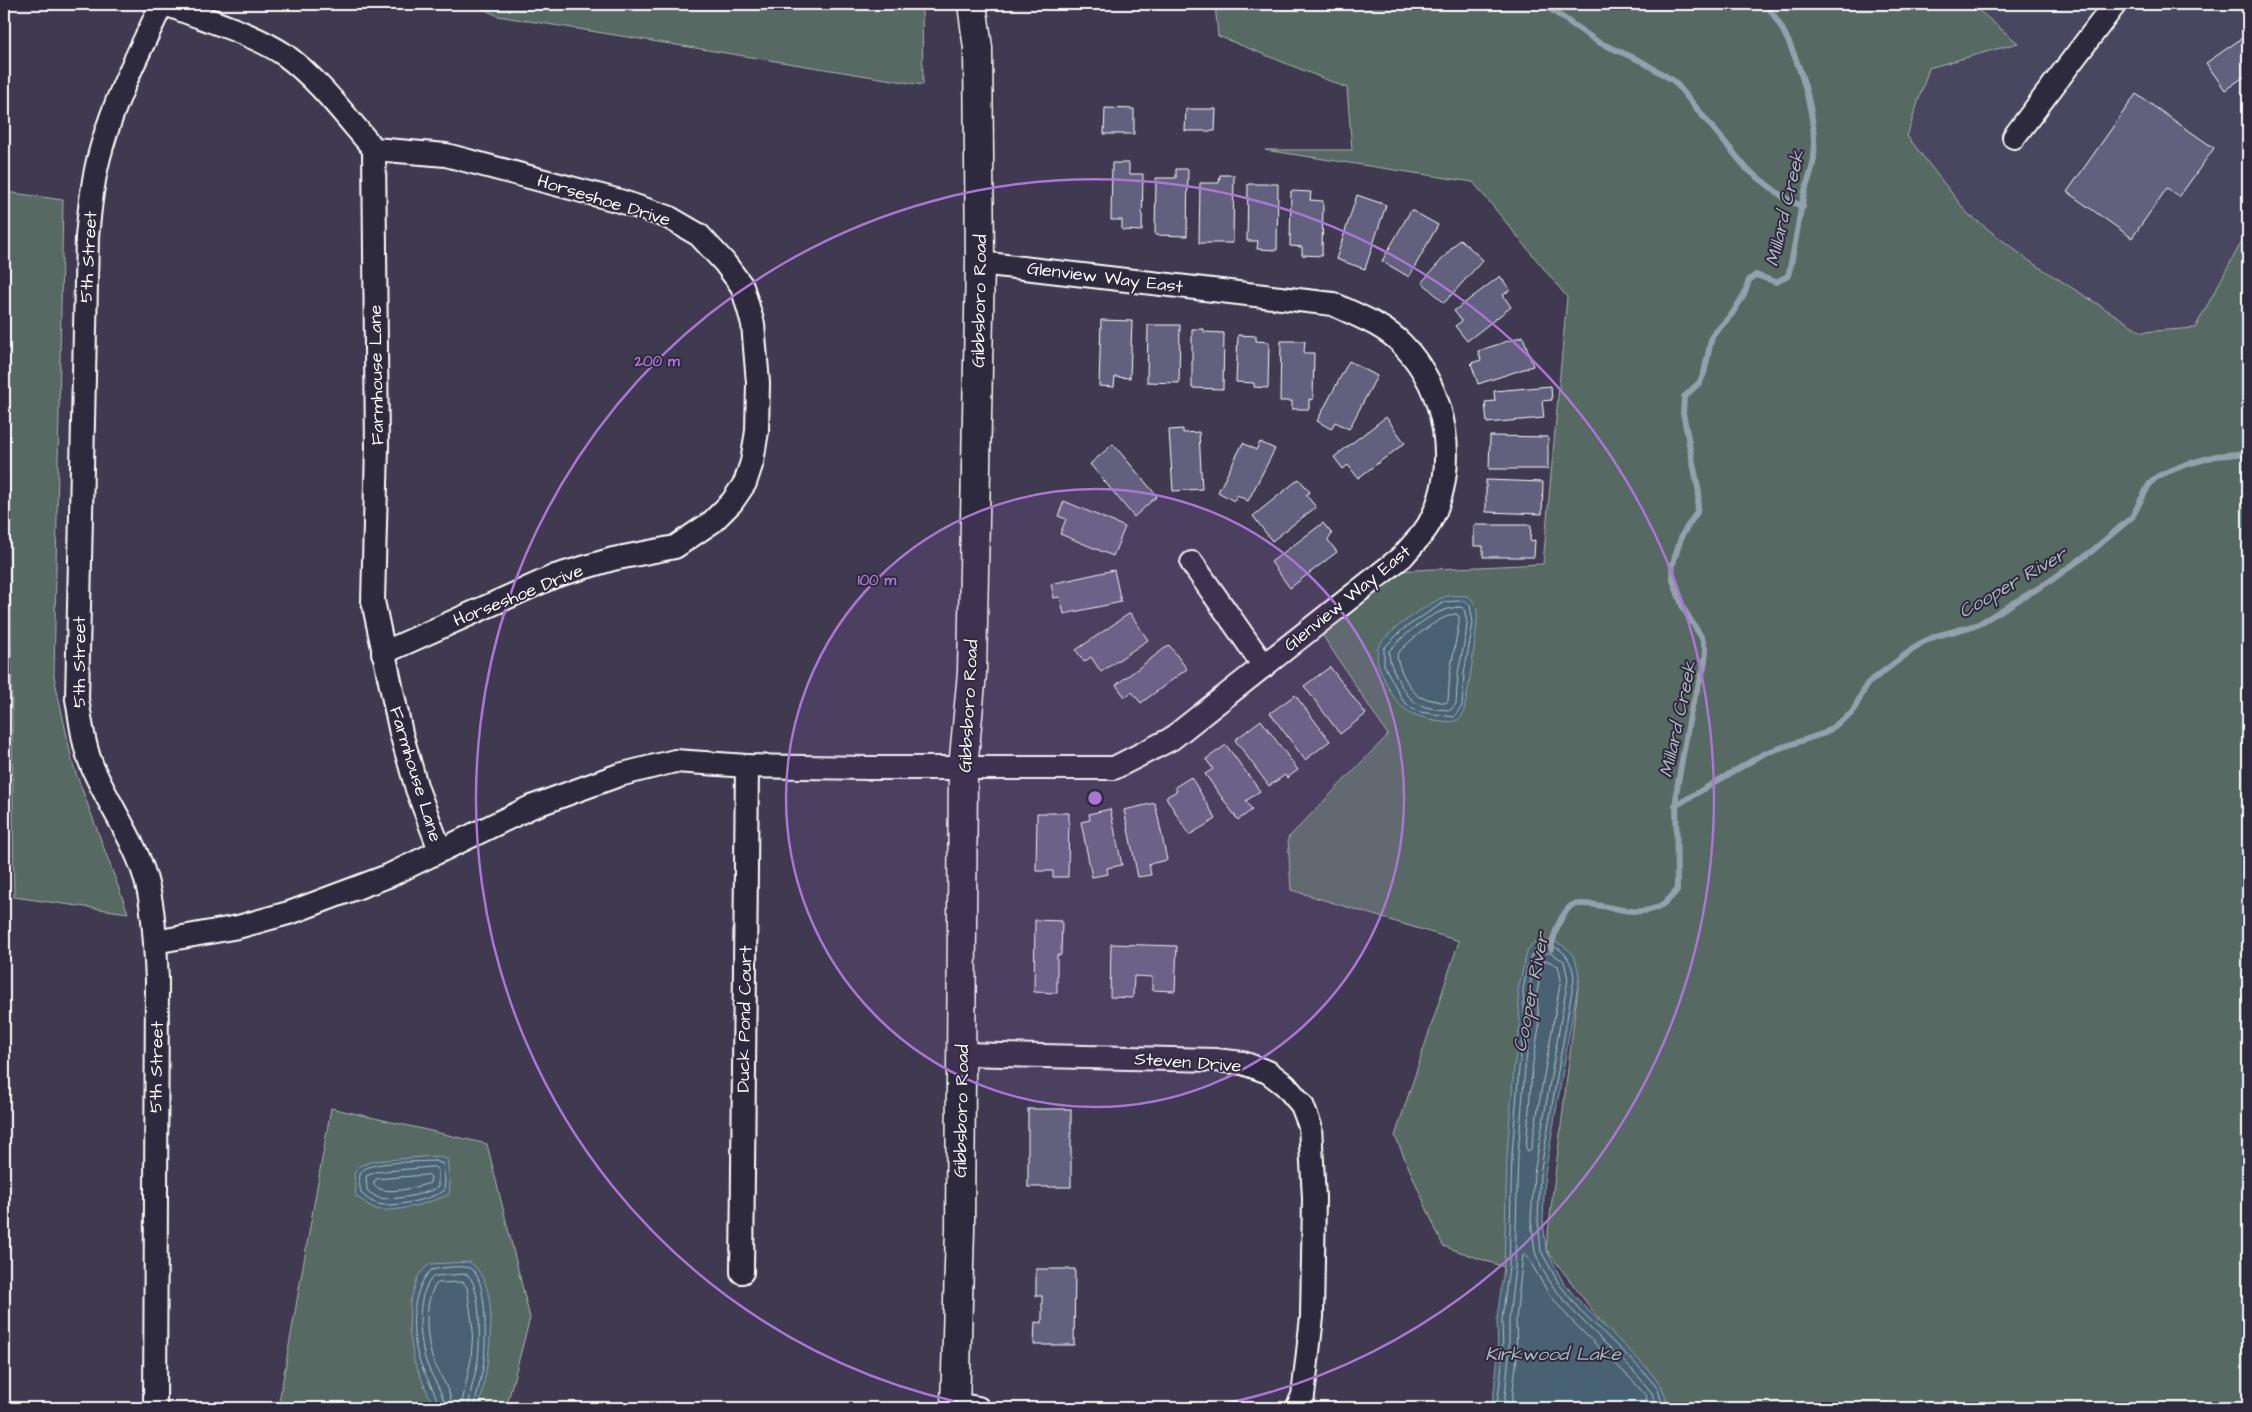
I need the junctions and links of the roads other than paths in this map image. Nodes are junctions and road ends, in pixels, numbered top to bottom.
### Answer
1 (164, 4) edge
2 (972, 4) edge
3 (2115, 4) edge
4 (2014, 137) dead end
5 (374, 149) junction
6 (980, 262) junction
7 (1192, 563) dead end
8 (384, 653) junction
9 (1264, 666) junction
10 (747, 766) junction
11 (964, 768) junction
12 (440, 850) junction
13 (155, 942) junction
14 (962, 1054) junction
15 (742, 1272) dead end
16 (963, 1407) edge
17 (155, 1408) edge
18 (1297, 1408) edge

1 - 5 street
1 - 13 street, 5th Street
2 - 6 street, Gibbsboro Road
3 - 4 street
5 - 8 street, Farmhouse Lane
5 - 8 street, Horseshoe Drive
6 - 9 street, Glenview Way East
6 - 11 street, Gibbsboro Road
7 - 9 street
8 - 12 street, Farmhouse Lane
9 - 11 street, Glenview Way East
10 - 11 street, Glenview Way East
10 - 12 street, Glenview Way East
10 - 15 street, Duck Pond Court
11 - 14 street, Gibbsboro Road
12 - 13 street, Glenview Way East
13 - 17 street, 5th Street
14 - 16 street, Gibbsboro Road
14 - 18 street, Steven Drive

